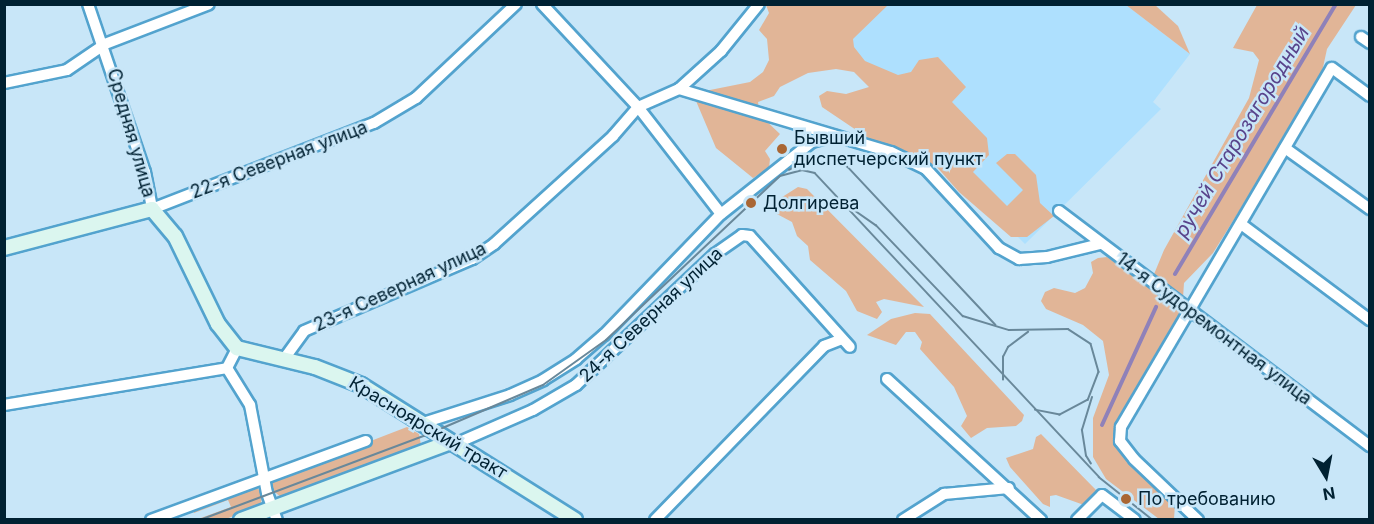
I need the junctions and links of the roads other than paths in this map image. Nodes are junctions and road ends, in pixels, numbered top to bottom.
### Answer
1 (88, 4) edge
2 (209, 4) edge
3 (516, 4) edge
4 (542, 4) edge
5 (759, 4) edge
6 (105, 44) junction
7 (4, 83) edge
8 (679, 89) junction
9 (1370, 96) edge
10 (638, 107) junction
11 (835, 136) junction
12 (1285, 148) junction
13 (152, 209) junction
14 (1370, 209) edge
15 (1059, 211) dead end
16 (721, 214) junction
17 (1241, 224) junction
18 (1100, 244) junction
19 (4, 248) edge
20 (1190, 310) junction
21 (1370, 320) edge
22 (840, 340) junction
23 (850, 346) dead end
24 (237, 348) junction
25 (284, 359) junction
26 (227, 368) junction
27 (887, 379) dead end
28 (4, 405) edge
29 (423, 423) junction
30 (366, 441) dead end
31 (453, 443) junction
32 (1370, 446) edge
33 (265, 479) junction
34 (1009, 488) junction
35 (274, 514) edge
36 (151, 519) edge
37 (241, 519) edge
38 (575, 519) edge
39 (655, 519) edge
40 (903, 519) edge
41 (1041, 519) edge
42 (1077, 519) edge
43 (1135, 519) edge
44 (1198, 519) edge

1 - 6 street, Средняя улица
2 - 6 street
3 - 13 street, 22-я Северная улица
4 - 10 street
5 - 8 street, 23-я Северная улица
6 - 7 street
6 - 13 street, Средняя улица
8 - 10 street, 23-я Северная улица
8 - 11 street
9 - 12 street
10 - 16 street
10 - 25 street, 23-я Северная улица
11 - 16 street, 24-я Северная улица
11 - 18 street
12 - 14 street
12 - 17 street
13 - 19 main road, 22-я Северная улица
13 - 24 main road, Средняя улица
15 - 18 street, 14-я Судоремонтная улица
16 - 29 street, 24-я Северная улица
17 - 20 street
17 - 21 street
18 - 20 street, 14-я Судоремонтная улица
20 - 32 street, 14-я Судоремонтная улица
20 - 44 street
22 - 23 street
22 - 31 street, 24-я Северная улица
22 - 39 street
24 - 25 main road, Красноярский тракт
24 - 26 street
25 - 29 main road, Красноярский тракт
26 - 28 street
26 - 33 street
27 - 34 street
29 - 31 main road, Красноярский тракт
30 - 33 street
31 - 35 main road, 24-я Северная улица
31 - 38 main road, Красноярский тракт
33 - 35 street
33 - 36 street
34 - 40 street
34 - 41 street
35 - 37 main road, 24-я Северная улица
42 - 43 street

